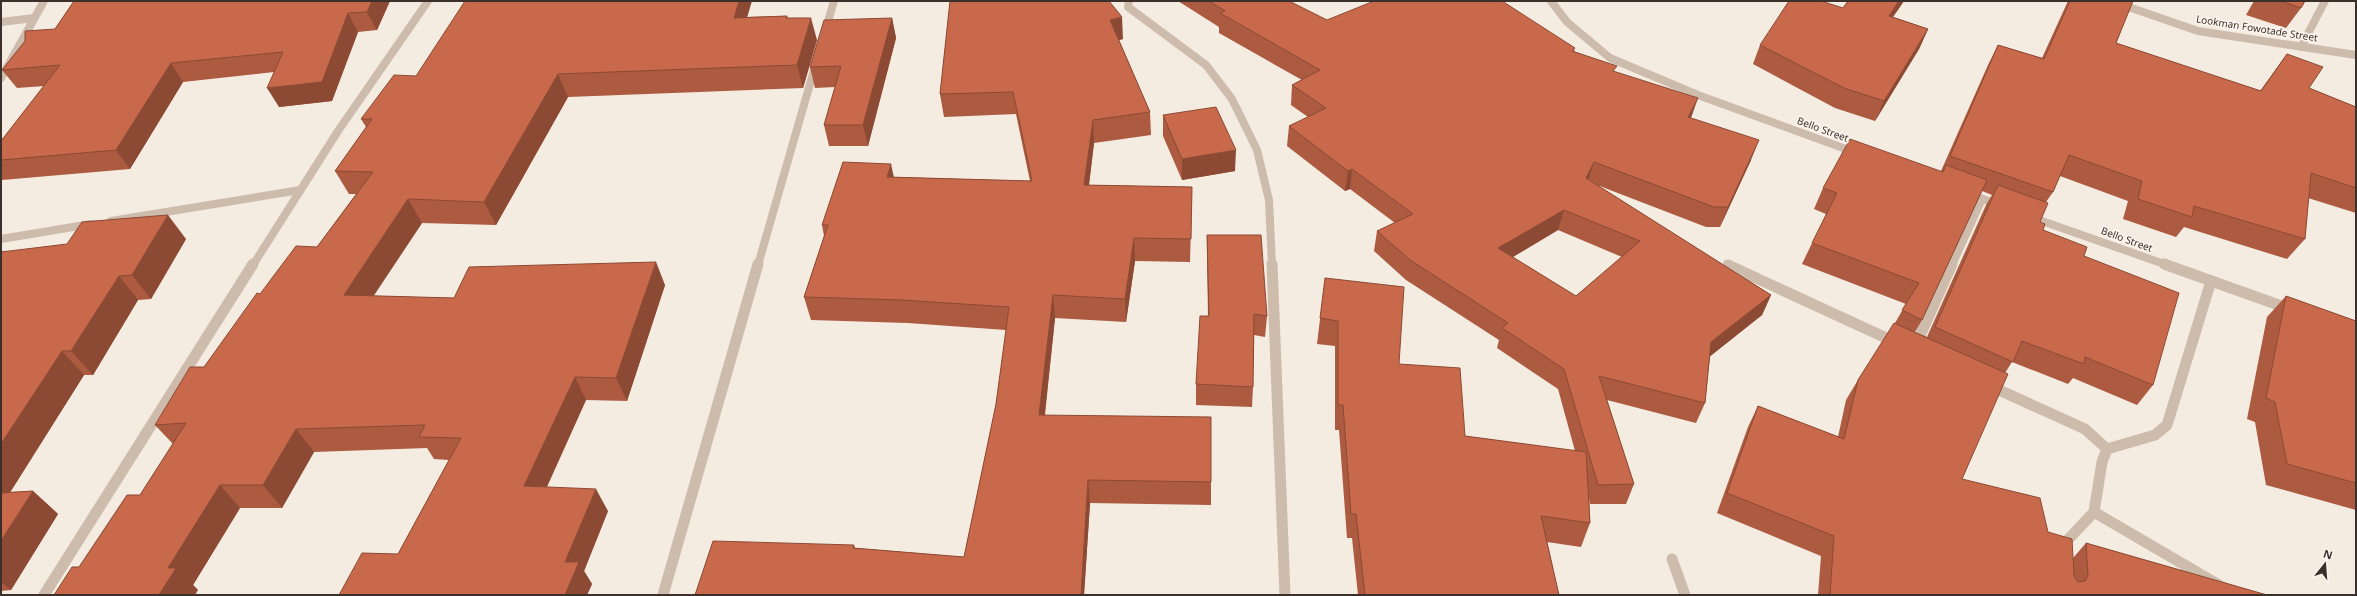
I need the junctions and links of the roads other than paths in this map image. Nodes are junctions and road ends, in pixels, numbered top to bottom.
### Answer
1 (44, 1) edge
2 (428, 1) edge
3 (834, 1) edge
4 (1129, 1) edge
5 (1551, 1) edge
6 (2111, 1) edge
7 (2325, 1) edge
8 (34, 18) junction
9 (1, 22) edge
10 (822, 39) edge
11 (2301, 47) junction
12 (818, 54) edge
13 (2356, 56) edge
14 (1, 78) edge
15 (1863, 155) edge
16 (300, 190) junction
17 (1960, 191) edge
18 (1982, 199) junction
19 (1, 239) edge
20 (1728, 265) dead end
21 (2211, 281) junction
22 (2298, 312) edge
23 (1978, 380) edge
24 (2107, 449) junction
25 (2094, 512) junction
26 (1672, 559) dead end
27 (2061, 560) edge
28 (44, 595) edge
29 (663, 595) edge
30 (1286, 595) edge
31 (1685, 595) edge
32 (2236, 595) edge

1 - 8 street
2 - 16 street
3 - 10 street
4 - 30 street
5 - 15 street, Bello Street
6 - 11 street, Lookman Fowotade Street
7 - 11 street
8 - 9 street
8 - 14 street
11 - 13 street, Lookman Fowotade Street
12 - 29 street
16 - 19 street
16 - 28 street
17 - 18 street, Bello Street
18 - 20 street
18 - 21 street, Bello Street
21 - 22 street, Bello Street
21 - 24 street
23 - 24 street
24 - 25 street
25 - 27 street
25 - 32 street
26 - 31 street

